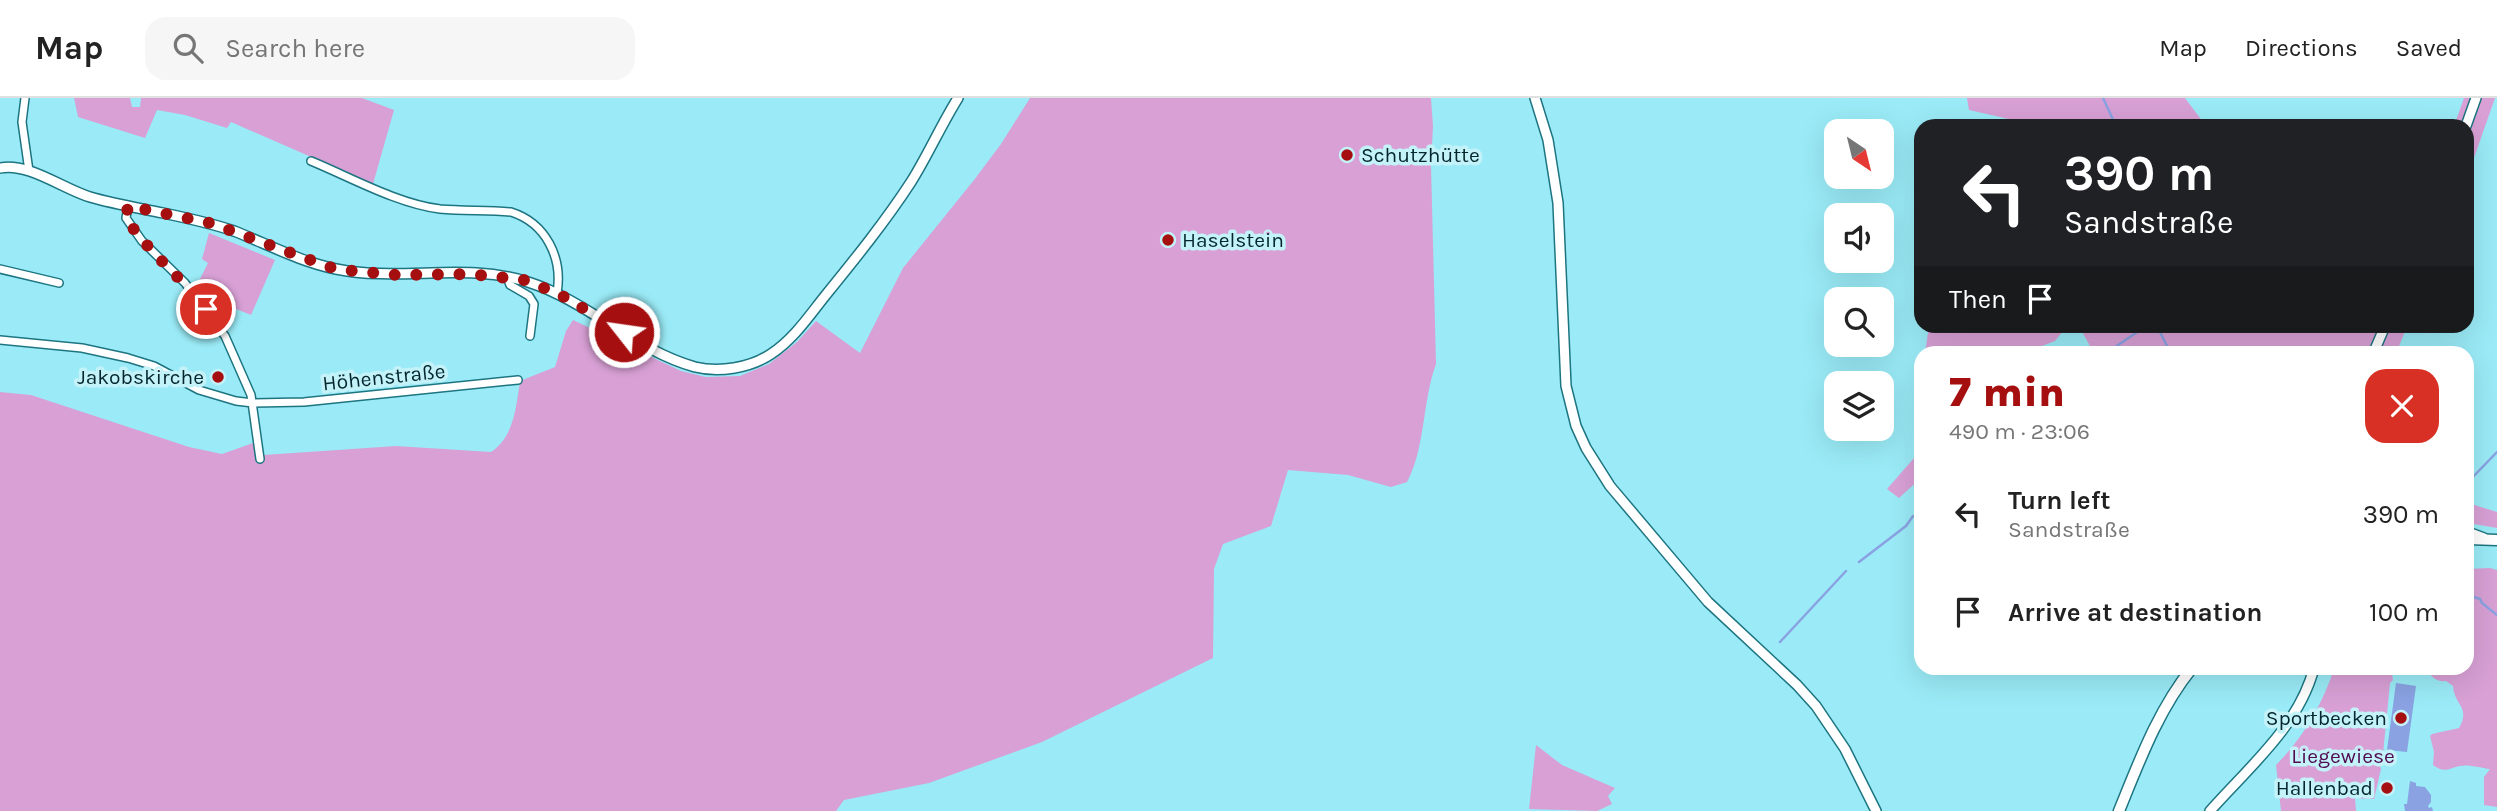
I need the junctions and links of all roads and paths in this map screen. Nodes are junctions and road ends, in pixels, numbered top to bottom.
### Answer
1 (25, 98) edge
2 (958, 98) edge
3 (1535, 98) edge
4 (2476, 98) edge
5 (2468, 119) edge
6 (311, 161) dead end
7 (0, 168) edge
8 (29, 171) junction
9 (128, 206) junction
10 (0, 269) edge
11 (508, 277) junction
12 (59, 283) dead end
13 (557, 293) junction
14 (530, 336) dead end
15 (0, 340) edge
16 (518, 380) dead end
17 (253, 403) junction
18 (261, 459) dead end
19 (2474, 534) edge
20 (2474, 538) edge
21 (2484, 538) junction
22 (2497, 540) edge
23 (2188, 675) edge
24 (2311, 675) edge
25 (1876, 811) edge
26 (2119, 811) edge
27 (2210, 811) edge

1 - 8 street
2 - 13 street
3 - 25 street
4 - 5 street
6 - 13 street
7 - 8 street
8 - 9 street
9 - 11 street
9 - 17 street
10 - 12 street
11 - 13 street
11 - 14 street
15 - 17 street, Höhenstraße
16 - 17 street, Höhenstraße
17 - 18 street
19 - 21 street
20 - 21 main road
21 - 22 main road
23 - 26 main road
24 - 27 street

